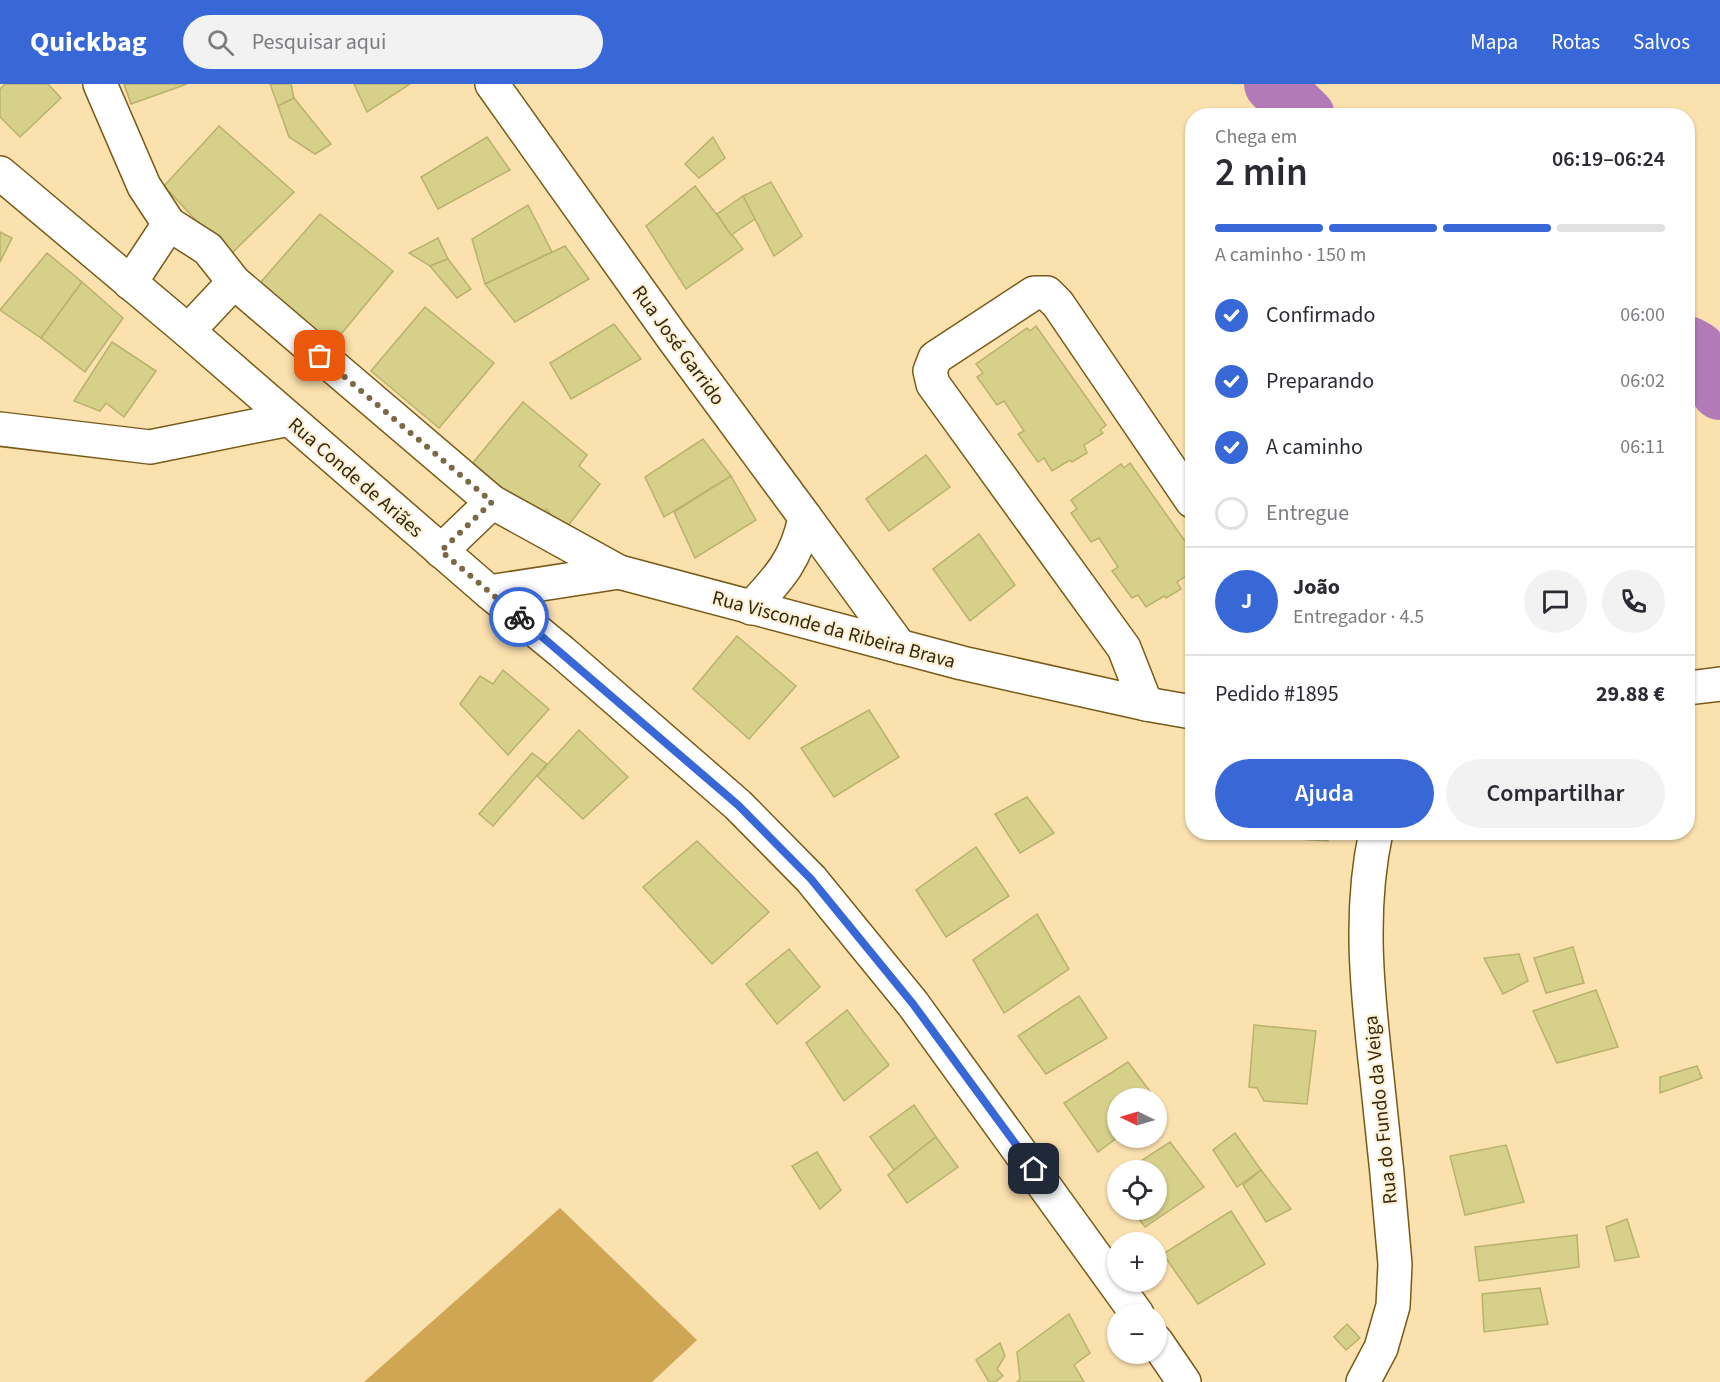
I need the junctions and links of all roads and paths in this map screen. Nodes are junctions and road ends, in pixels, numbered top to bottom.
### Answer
1 (100, 84) edge
2 (492, 84) edge
3 (0, 173) edge
4 (169, 224) junction
5 (234, 282) junction
6 (130, 283) junction
7 (188, 331) junction
8 (289, 419) junction
9 (0, 429) edge
10 (1185, 491) edge
11 (492, 502) junction
12 (805, 518) junction
13 (441, 551) junction
14 (619, 572) junction
15 (489, 592) junction
16 (752, 608) junction
17 (900, 647) junction
18 (1720, 684) edge
19 (1695, 687) edge
20 (1146, 704) junction
21 (1185, 711) edge
22 (1375, 840) edge
23 (1130, 1304) edge
24 (1167, 1357) edge
25 (1184, 1382) edge
26 (1363, 1382) edge

1 - 4 street, Rua Visconde da Ribeira Brava
2 - 12 street, Rua José Garrido
3 - 6 street, Rua Conde de Ariães
4 - 5 street, Rua Visconde da Ribeira Brava
4 - 6 street
5 - 7 street
5 - 11 street, Rua Visconde da Ribeira Brava
6 - 7 street, Rua Conde de Ariães
7 - 8 street, Rua Conde de Ariães
8 - 9 street
8 - 13 street, Rua Conde de Ariães
10 - 20 street
11 - 13 street
11 - 14 street, Rua Visconde da Ribeira Brava
12 - 16 street
12 - 17 street, Rua José Garrido
13 - 15 street, Rua Conde de Ariães
14 - 15 street
14 - 16 street, Rua Visconde da Ribeira Brava
15 - 23 street, Rua Conde de Ariães
16 - 17 street, Rua Visconde da Ribeira Brava
17 - 20 street, Rua Visconde da Ribeira Brava
18 - 19 street
20 - 21 street, Rua Visconde da Ribeira Brava
22 - 26 street, Rua do Fundo da Veiga
24 - 25 street

